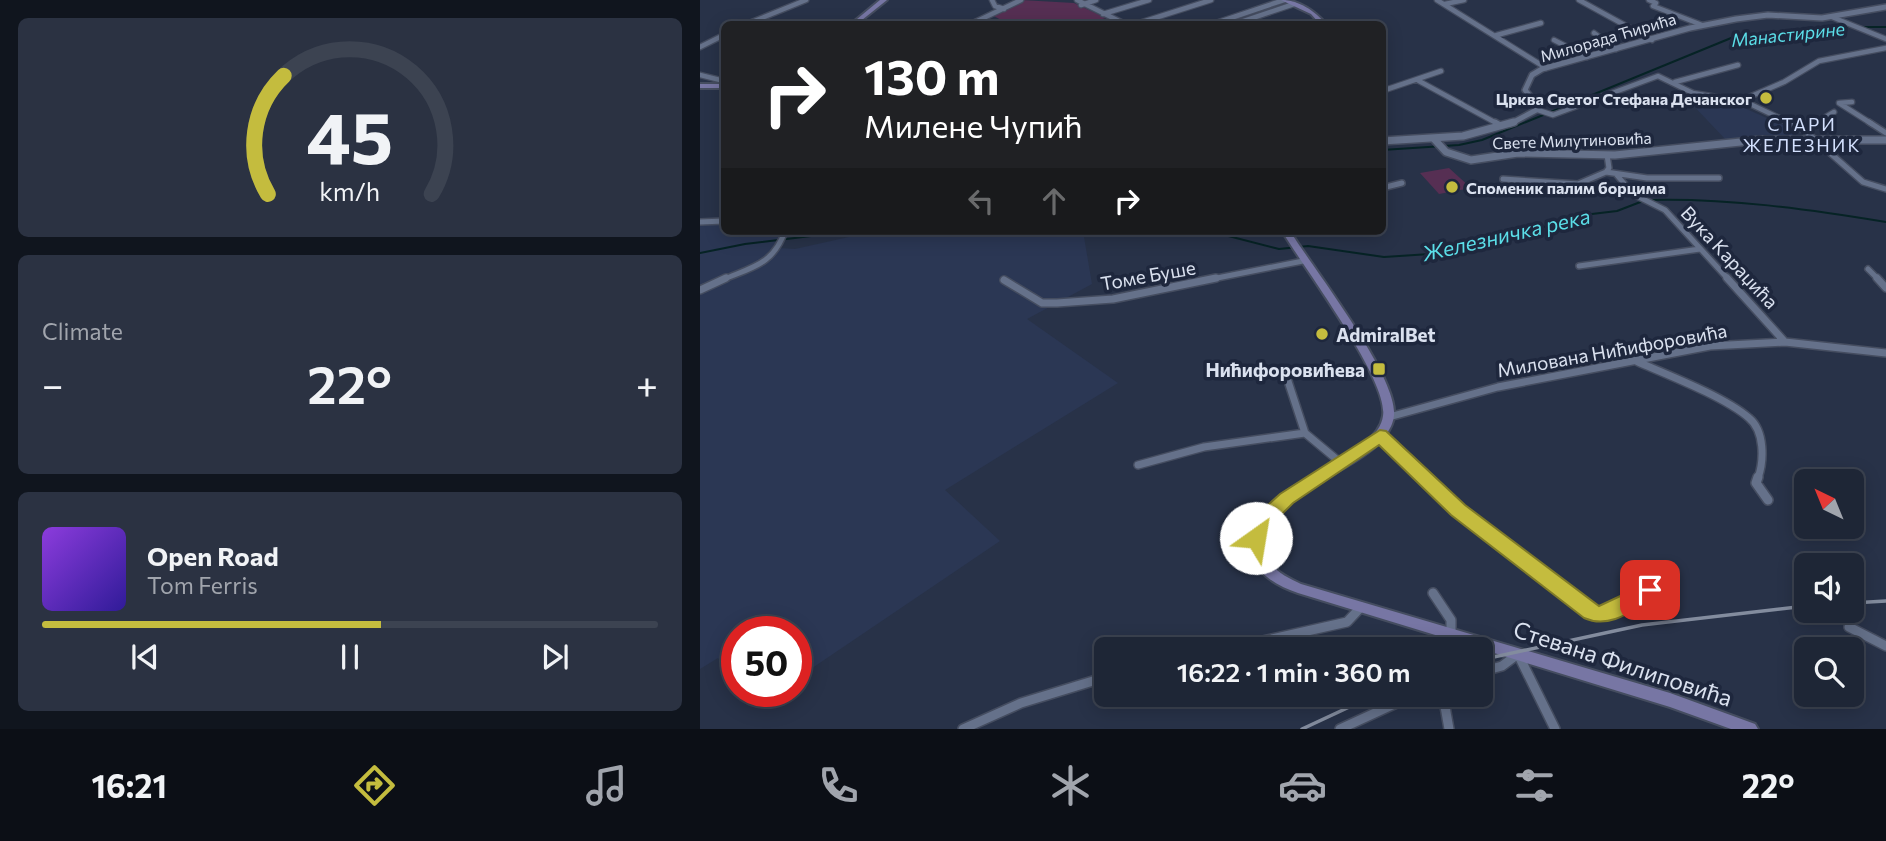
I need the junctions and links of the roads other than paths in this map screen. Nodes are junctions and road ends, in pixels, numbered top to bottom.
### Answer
1 (806, 0) edge
2 (884, 0) edge
3 (992, 0) edge
4 (1021, 0) edge
5 (1077, 0) edge
6 (1096, 0) edge
7 (1149, 0) edge
8 (1211, 0) edge
9 (1284, 0) edge
10 (1437, 0) edge
11 (1465, 0) edge
12 (1579, 0) edge
13 (1649, 0) edge
14 (1295, 3) edge
15 (1444, 4) junction
16 (1081, 5) junction
17 (1886, 7) edge
18 (1005, 10) junction
19 (1103, 15) junction
20 (1832, 17) junction
21 (754, 21) edge
22 (859, 21) edge
23 (978, 21) edge
24 (1118, 21) edge
25 (1145, 21) edge
26 (1222, 21) edge
27 (1244, 21) edge
28 (1320, 21) edge
29 (1541, 23) dead end
30 (1702, 25) junction
31 (1594, 33) dead end
32 (1497, 35) junction
33 (721, 36) edge
34 (1886, 39) edge
35 (1554, 40) dead end
36 (1652, 40) junction
37 (700, 47) edge
38 (1886, 48) edge
39 (1616, 49) junction
40 (1587, 57) junction
41 (1738, 65) dead end
42 (1546, 68) junction
43 (1441, 71) dead end
44 (701, 76) edge
45 (1419, 80) junction
46 (721, 82) edge
47 (1675, 82) junction
48 (721, 83) edge
49 (700, 86) edge
50 (1386, 89) edge
51 (1746, 102) junction
52 (1852, 102) dead end
53 (1540, 111) junction
54 (1835, 112) dead end
55 (1502, 125) junction
56 (1804, 130) junction
57 (1886, 133) edge
58 (1815, 139) junction
59 (1886, 140) edge
60 (1386, 141) edge
61 (1438, 144) junction
62 (1607, 155) junction
63 (1606, 172) junction
64 (1616, 174) junction
65 (1719, 178) dead end
66 (1503, 179) dead end
67 (1402, 183) dead end
68 (1386, 187) edge
69 (1886, 189) edge
70 (721, 221) edge
71 (700, 222) edge
72 (784, 235) edge
73 (1288, 235) edge
74 (1700, 249) junction
75 (1301, 257) junction
76 (1579, 266) dead end
77 (1868, 270) dead end
78 (1004, 280) dead end
79 (1886, 288) edge
80 (700, 290) edge
81 (1785, 342) junction
82 (1886, 353) edge
83 (1637, 362) junction
84 (1284, 369) dead end
85 (1389, 417) junction
86 (1305, 433) junction
87 (1380, 436) junction
88 (1341, 463) junction
89 (1138, 465) dead end
90 (1768, 500) dead end
91 (1650, 590) dead end
92 (1433, 593) dead end
93 (1361, 607) junction
94 (1849, 627) dead end
95 (1451, 633) junction
96 (1281, 637) edge
97 (1886, 646) edge
98 (1518, 654) junction
99 (1493, 668) edge
100 (1094, 681) edge
101 (1388, 707) edge
102 (1445, 707) edge
103 (963, 729) edge
104 (1340, 729) edge
105 (1450, 729) edge
106 (1555, 729) edge
107 (1751, 729) edge

1 - 21 street
2 - 22 main road
3 - 18 street
4 - 18 street
5 - 16 street
6 - 16 street
7 - 19 street
8 - 25 street
9 - 14 main road
9 - 26 street
10 - 15 street
11 - 15 street
12 - 36 street
13 - 30 street
14 - 27 street
14 - 28 main road
15 - 32 street
16 - 19 street
17 - 20 street, Милорада Ћирића
18 - 23 street
19 - 24 street
20 - 30 street, Милорада Ћирића
20 - 34 street
29 - 32 street
30 - 36 street, Милорада Ћирића
31 - 39 street
32 - 42 street
33 - 37 street
35 - 40 street
36 - 39 street, Милорада Ћирића
38 - 51 street
39 - 40 street, Милорада Ћирића
40 - 42 street, Милорада Ћирића
41 - 47 street
42 - 53 street, Милорада Ћирића
43 - 45 street
44 - 46 street
45 - 50 street
45 - 55 street
47 - 51 street
47 - 53 street
48 - 49 main road
51 - 56 street
52 - 57 street
53 - 55 street
54 - 56 street
55 - 61 street
56 - 58 street
58 - 59 street, Свете Милутиновића
58 - 62 street, Свете Милутиновића
58 - 69 street
60 - 61 street
61 - 62 street, Свете Милутиновића
62 - 63 street
63 - 64 street
63 - 66 street
64 - 65 street
64 - 74 street, Вука Караџића
67 - 68 street
70 - 71 street
72 - 80 street
73 - 75 main road
74 - 76 street
74 - 81 street, Вука Караџића
75 - 78 street, Томе Буше
75 - 85 main road
77 - 79 street
81 - 82 street, Милована Нићифоровића
81 - 83 street, Милована Нићифоровића
83 - 85 street, Милована Нићифоровића
83 - 90 street
84 - 86 street
85 - 87 main road, Стевана Филиповића
86 - 88 street
86 - 89 street
87 - 88 main road, Стевана Филиповића
87 - 91 street
88 - 93 main road, Стевана Филиповића
92 - 95 street
93 - 95 main road, Стевана Филиповића
93 - 96 street
94 - 97 street
95 - 98 main road, Стевана Филиповића
98 - 99 street
98 - 106 street
98 - 107 main road, Стевана Филиповића
100 - 103 street
101 - 104 street
102 - 105 street

